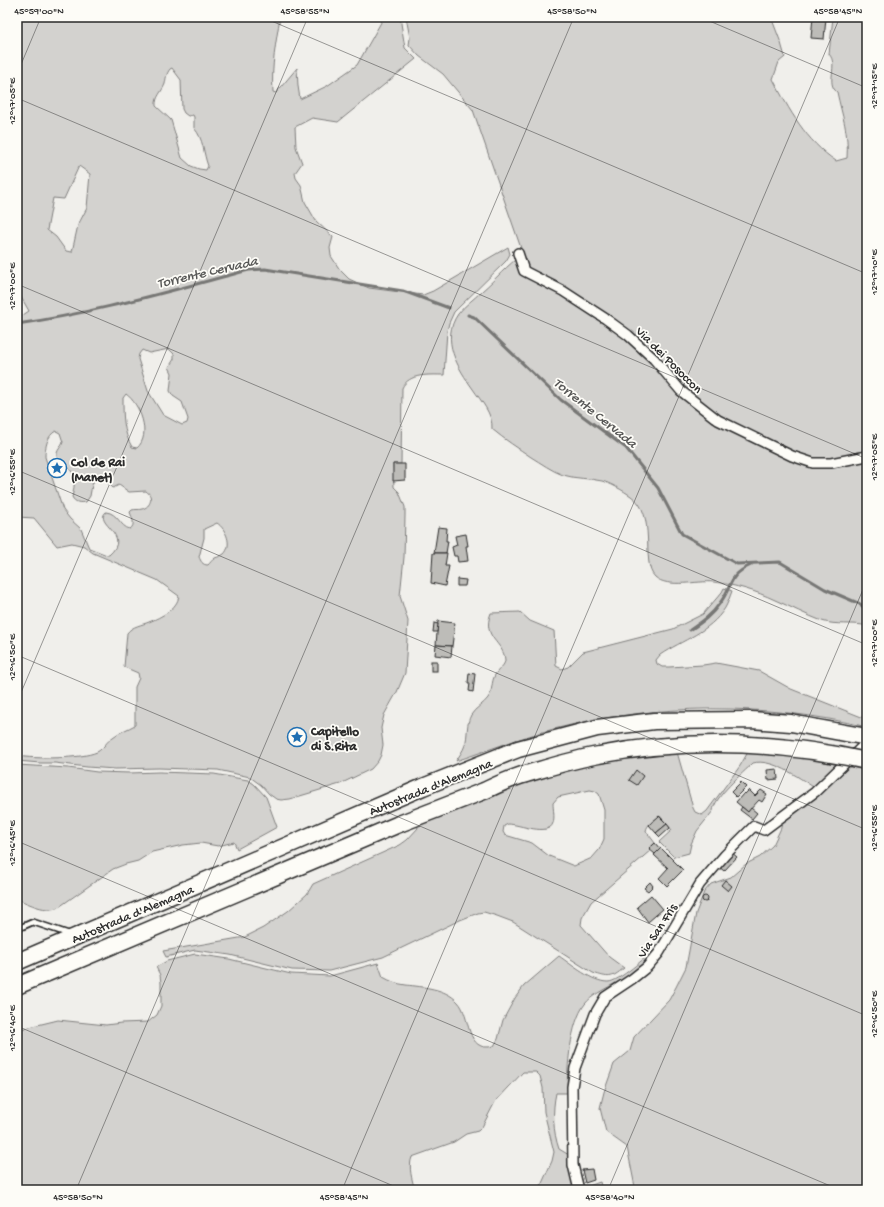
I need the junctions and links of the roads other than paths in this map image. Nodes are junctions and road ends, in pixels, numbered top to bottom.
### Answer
1 (518, 253) dead end
2 (867, 456) edge
3 (867, 737) edge
4 (867, 742) edge
5 (867, 761) edge
6 (17, 929) edge
7 (76, 937) junction
8 (17, 962) edge
9 (17, 986) edge
10 (579, 1190) edge

1 - 2 street, Via dei Posoccon
3 - 7 highway, Autostrada d'Alemagna
4 - 10 street, Via San Fris
5 - 9 highway, Autostrada d'Alemagna, bridge
6 - 7 lane
7 - 8 highway, Autostrada d'Alemagna

